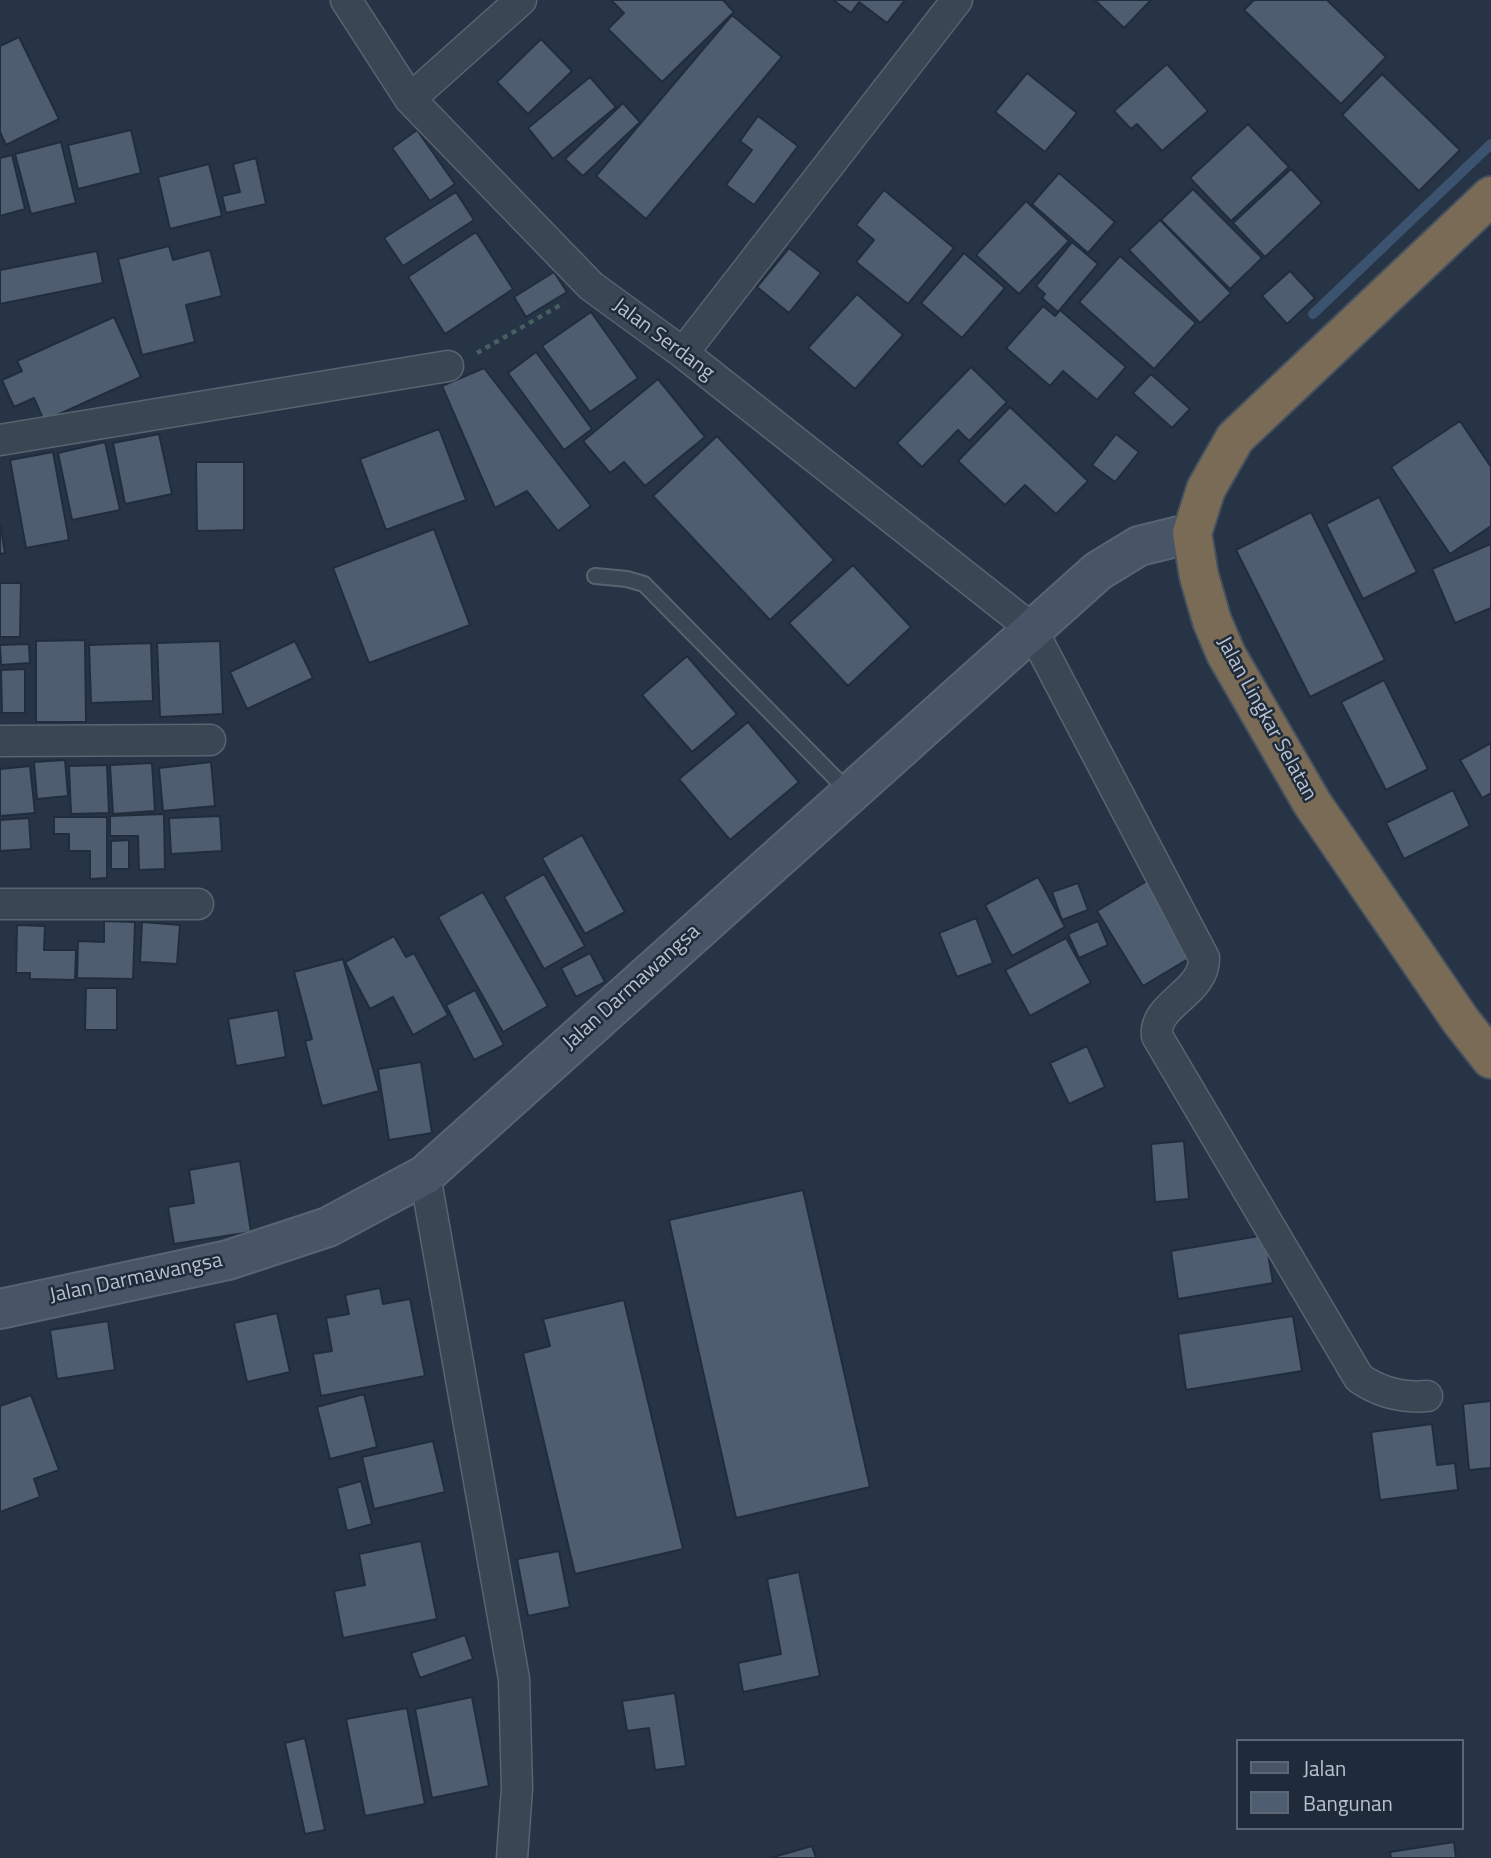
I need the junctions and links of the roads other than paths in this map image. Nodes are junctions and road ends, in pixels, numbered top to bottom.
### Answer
1 (346, 0) edge
2 (521, 0) edge
3 (957, 0) edge
4 (410, 99) junction
5 (1490, 199) edge
6 (682, 353) junction
7 (448, 366) road end
8 (0, 440) edge
9 (1192, 533) junction
10 (595, 576) dead end
11 (1031, 628) junction
12 (210, 740) dead end
13 (0, 741) edge
14 (849, 792) junction
15 (0, 904) edge
16 (198, 904) dead end
17 (1491, 1059) edge
18 (425, 1175) junction
19 (0, 1309) edge
20 (1427, 1396) dead end
21 (512, 1858) edge

1 - 4 street, Jalan Serdang
2 - 4 street
3 - 6 street
4 - 6 street, Jalan Serdang
5 - 9 highway, Jalan Lingkar Selatan
6 - 11 street, Jalan Serdang
7 - 8 street
9 - 11 main road, Jalan Darmawangsa
9 - 17 highway, Jalan Lingkar Selatan
10 - 14 lane
11 - 14 main road, Jalan Darmawangsa
11 - 20 street
12 - 13 street
14 - 18 main road, Jalan Darmawangsa
15 - 16 street
18 - 19 main road, Jalan Darmawangsa
18 - 21 street

